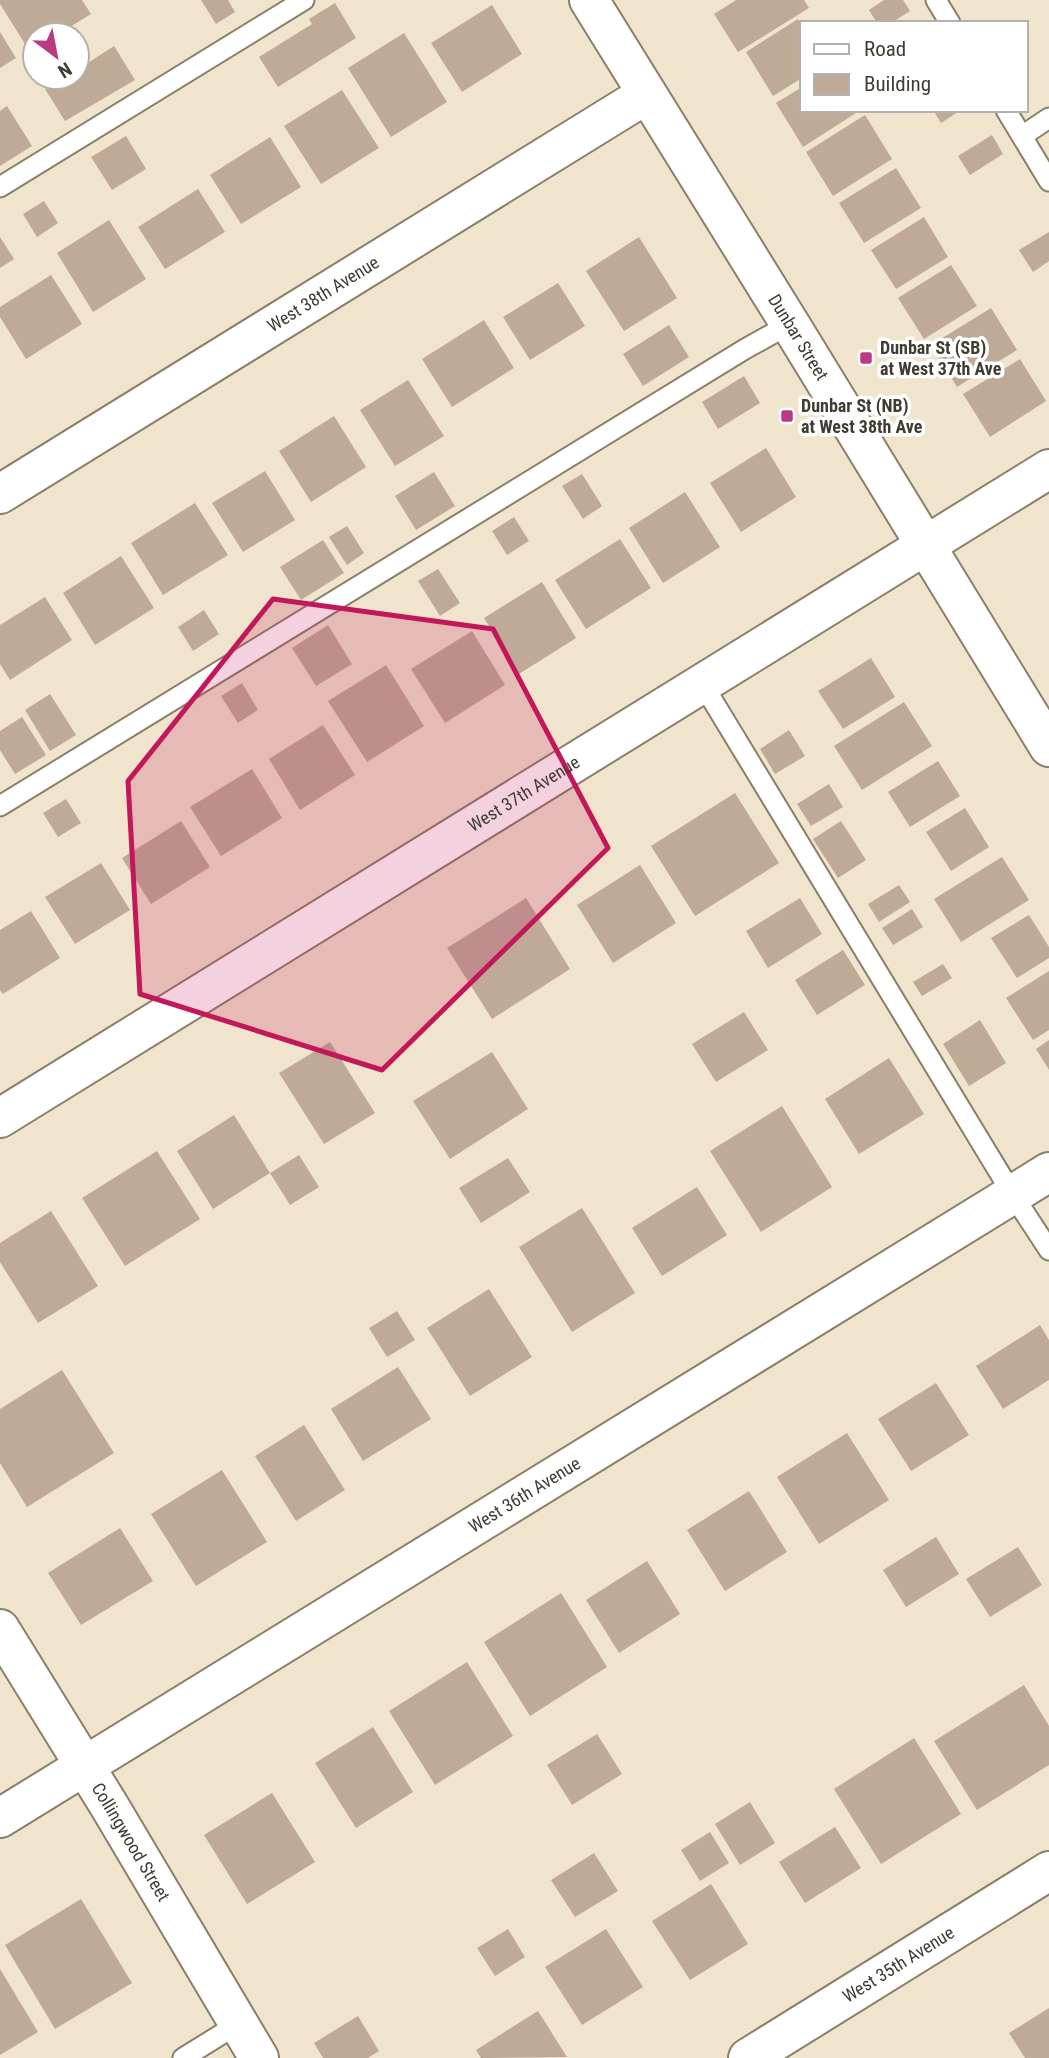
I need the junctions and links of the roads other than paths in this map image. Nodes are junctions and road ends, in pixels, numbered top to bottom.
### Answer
1 (304, 0) edge
2 (936, 0) edge
3 (599, 4) edge
4 (949, 21) edge
5 (647, 94) junction
6 (1007, 112) edge
7 (1049, 118) edge
8 (1022, 136) junction
9 (1049, 180) edge
10 (0, 187) edge
11 (790, 324) junction
12 (1049, 469) edge
13 (0, 494) edge
14 (925, 545) junction
15 (702, 683) junction
16 (1049, 747) edge
17 (0, 806) edge
18 (0, 1118) edge
19 (1049, 1172) edge
20 (1013, 1195) junction
21 (1049, 1250) edge
22 (0, 1629) edge
23 (84, 1766) junction
24 (0, 1818) edge
25 (1049, 1871) edge
26 (238, 2024) junction
27 (183, 2058) edge
28 (259, 2058) edge
29 (748, 2058) edge

1 - 10 lane
2 - 4 lane
3 - 5 street, Dunbar Street
5 - 11 street, Dunbar Street
5 - 13 street, West 38th Avenue
6 - 8 lane
7 - 8 lane
8 - 9 lane
11 - 14 street, Dunbar Street
11 - 17 lane
12 - 14 street, West 37th Avenue
14 - 15 street, West 37th Avenue
14 - 16 street, Dunbar Street
15 - 18 street, West 37th Avenue
15 - 20 lane
19 - 20 street, West 36th Avenue
20 - 21 lane
20 - 23 street, West 36th Avenue
22 - 23 street, Collingwood Street
23 - 24 street, West 36th Avenue
23 - 26 street, Collingwood Street
25 - 29 street, West 35th Avenue
26 - 27 lane
26 - 28 street, Collingwood Street

